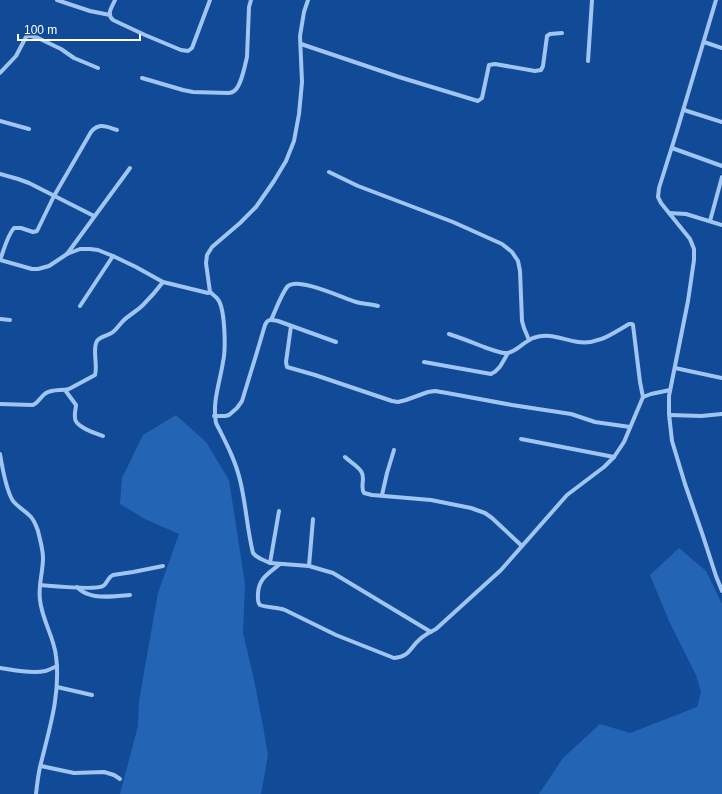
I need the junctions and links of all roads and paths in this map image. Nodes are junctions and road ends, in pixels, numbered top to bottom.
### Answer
1 (57, 0) edge
2 (115, 0) edge
3 (210, 0) edge
4 (251, 0) edge
5 (308, 0) edge
6 (592, 0) edge
7 (716, 0) edge
8 (110, 15) junction
9 (562, 33) dead end
10 (704, 42) junction
11 (301, 44) junction
12 (722, 48) edge
13 (588, 61) dead end
14 (98, 68) dead end
15 (0, 72) edge
16 (142, 78) dead end
17 (684, 110) junction
18 (0, 121) edge
19 (722, 122) edge
20 (29, 129) dead end
21 (118, 130) dead end
22 (672, 148) junction
23 (722, 166) edge
24 (130, 168) dead end
25 (329, 172) dead end
26 (0, 174) edge
27 (722, 177) edge
28 (54, 196) junction
29 (669, 213) junction
30 (94, 216) junction
31 (710, 221) junction
32 (722, 224) edge
33 (67, 254) junction
34 (113, 256) junction
35 (0, 260) edge
36 (163, 282) junction
37 (210, 292) junction
38 (80, 306) dead end
39 (378, 306) dead end
40 (0, 319) edge
41 (10, 320) dead end
42 (271, 320) junction
43 (291, 326) junction
44 (449, 334) dead end
45 (529, 340) junction
46 (336, 342) dead end
47 (508, 353) junction
48 (424, 362) dead end
49 (675, 368) junction
50 (722, 378) edge
51 (64, 390) junction
52 (670, 390) junction
53 (643, 397) junction
54 (0, 404) edge
55 (722, 414) edge
56 (670, 415) junction
57 (214, 416) junction
58 (630, 427) junction
59 (103, 436) dead end
60 (521, 439) dead end
61 (394, 450) dead end
62 (0, 454) edge
63 (345, 457) dead end
64 (614, 457) junction
65 (382, 495) junction
66 (279, 511) dead end
67 (313, 519) dead end
68 (522, 546) junction
69 (270, 563) junction
70 (280, 564) junction
71 (163, 566) dead end
72 (309, 566) junction
73 (40, 585) junction
74 (77, 587) junction
75 (722, 591) edge
76 (130, 595) dead end
77 (431, 632) junction
78 (57, 666) junction
79 (0, 668) edge
80 (57, 687) junction
81 (92, 695) dead end
82 (41, 766) junction
83 (120, 779) dead end
84 (36, 794) edge

1 - 8 street
2 - 8 street
3 - 8 street
4 - 16 street
5 - 11 street
6 - 13 street
7 - 10 street
9 - 11 street
10 - 12 street
10 - 17 street
11 - 37 street
14 - 15 street
17 - 19 street
17 - 22 street
18 - 20 street
21 - 28 street
22 - 23 street
22 - 29 street
24 - 30 street
25 - 45 street
26 - 28 street
27 - 31 street
28 - 30 street
28 - 35 street
29 - 31 street
29 - 49 street
30 - 33 street
31 - 32 street
33 - 34 street
33 - 35 street
34 - 36 street
34 - 38 street
36 - 37 street
36 - 51 street
37 - 57 street
39 - 42 street
40 - 41 street
42 - 43 street
42 - 57 street
43 - 46 street
43 - 58 street
44 - 47 street
45 - 47 street
45 - 53 street
47 - 48 street
49 - 50 street
49 - 52 street
51 - 54 street
51 - 59 street
52 - 53 street
52 - 56 street
53 - 58 street
55 - 56 street
56 - 75 street
57 - 69 street
58 - 64 street
60 - 64 street
61 - 65 street
62 - 73 street
63 - 65 street
64 - 68 street
65 - 68 street
66 - 69 street
67 - 72 street
68 - 77 street
69 - 70 street
70 - 72 street
70 - 77 street
71 - 74 street
72 - 77 street
73 - 74 street
73 - 78 street
74 - 76 street
78 - 79 street
78 - 80 street
80 - 81 street
80 - 82 street
82 - 83 street
82 - 84 street

